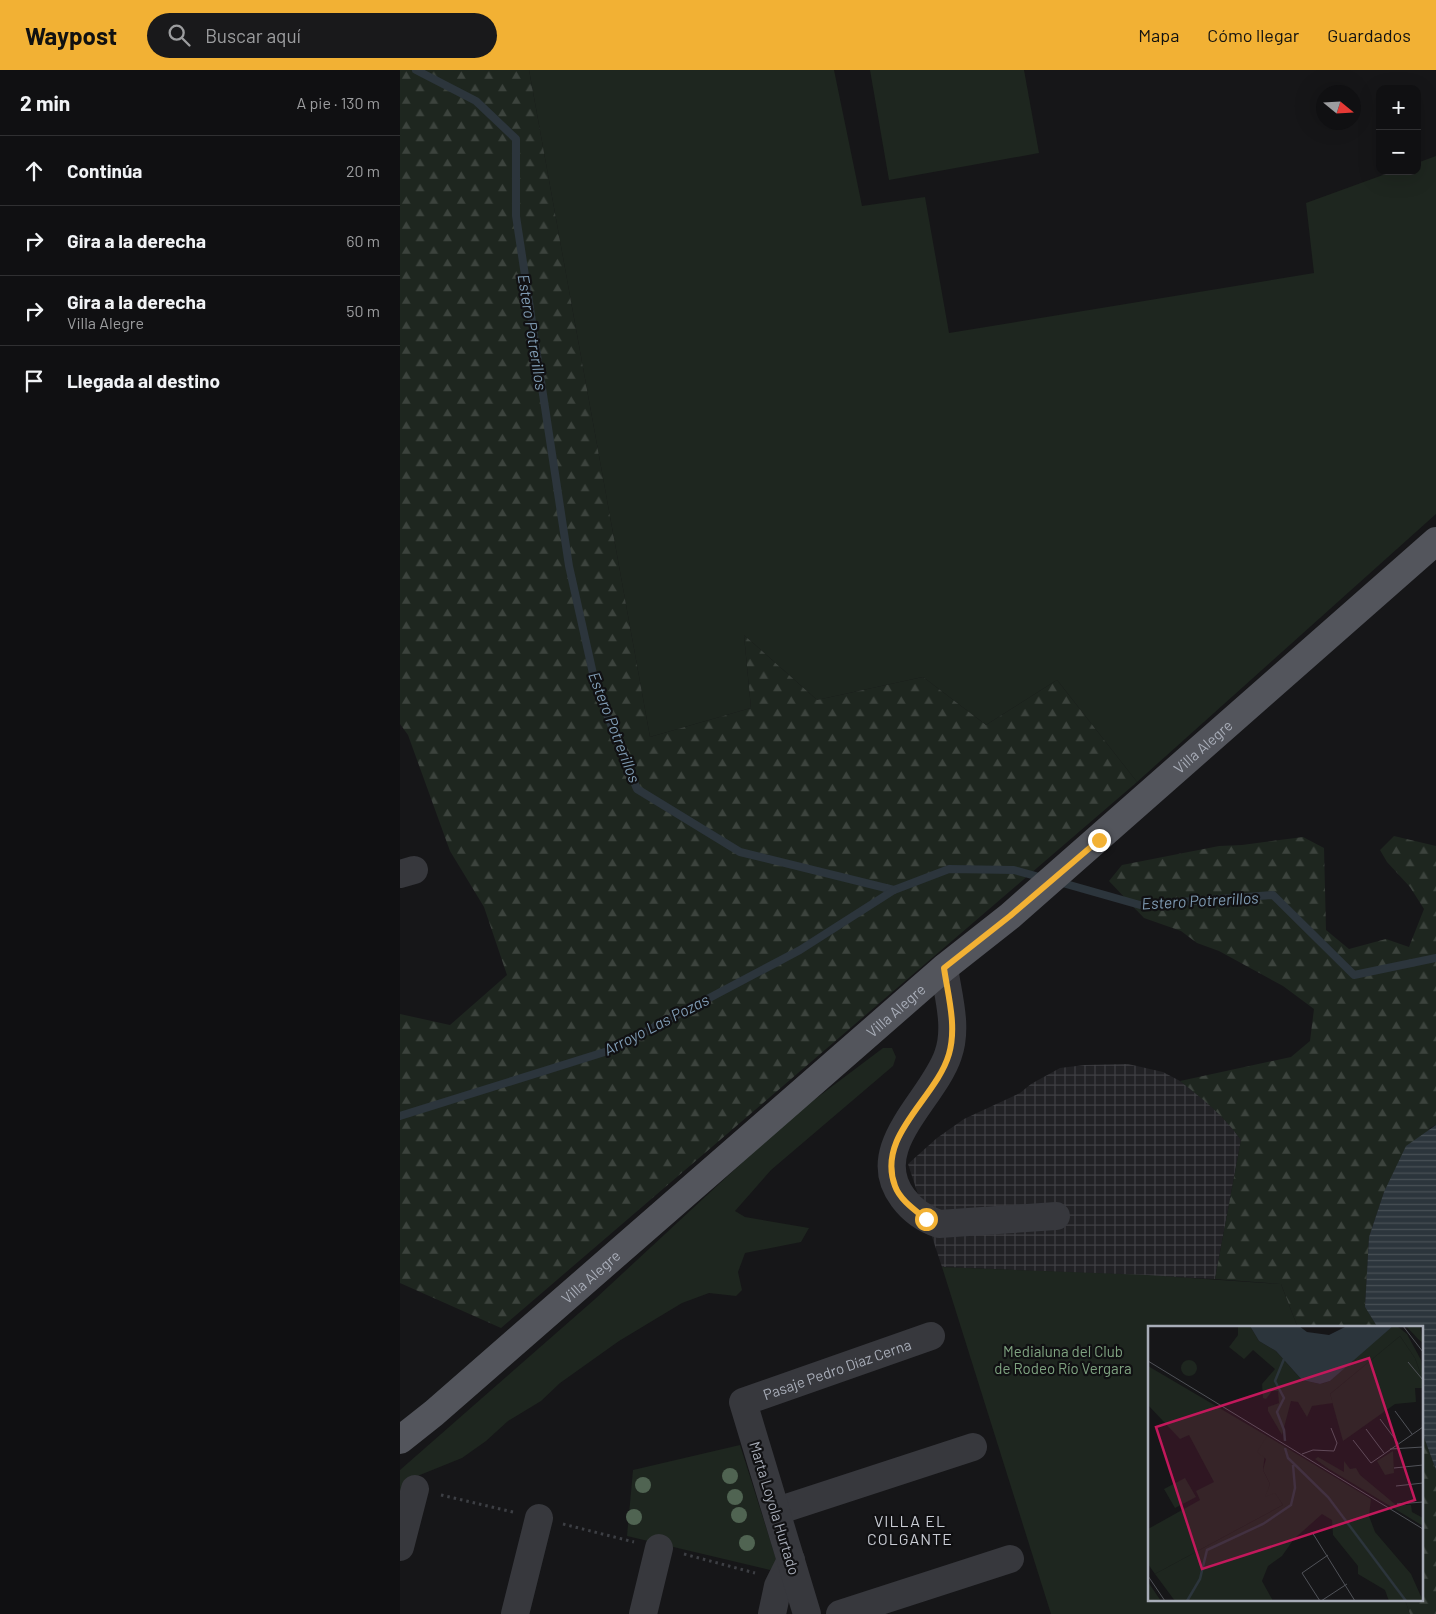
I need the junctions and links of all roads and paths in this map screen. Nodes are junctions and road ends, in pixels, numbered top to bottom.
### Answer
1 (1436, 541) edge
2 (944, 968) junction
3 (1056, 1216) dead end
4 (932, 1336) dead end
5 (743, 1402) joint
6 (400, 1440) edge
7 (973, 1447) dead end
8 (415, 1489) joint
9 (777, 1512) junction
10 (538, 1518) junction
11 (400, 1547) edge
12 (659, 1548) junction
13 (1010, 1559) dead end
14 (786, 1570) junction
15 (516, 1614) edge
16 (643, 1614) edge
17 (772, 1614) edge
18 (807, 1614) edge
19 (840, 1614) edge

1 - 2 main road, Villa Alegre
2 - 3 street
2 - 6 main road, Villa Alegre
4 - 5 street, Pasaje Pedro Díaz Cerna
5 - 9 street, Marta Loyola Hurtado
7 - 9 street
8 - 10 path
8 - 11 street
9 - 14 street, Marta Loyola Hurtado
10 - 12 path
10 - 15 street
12 - 14 path
12 - 16 street
13 - 19 street
14 - 17 street
14 - 18 street, Marta Loyola Hurtado

